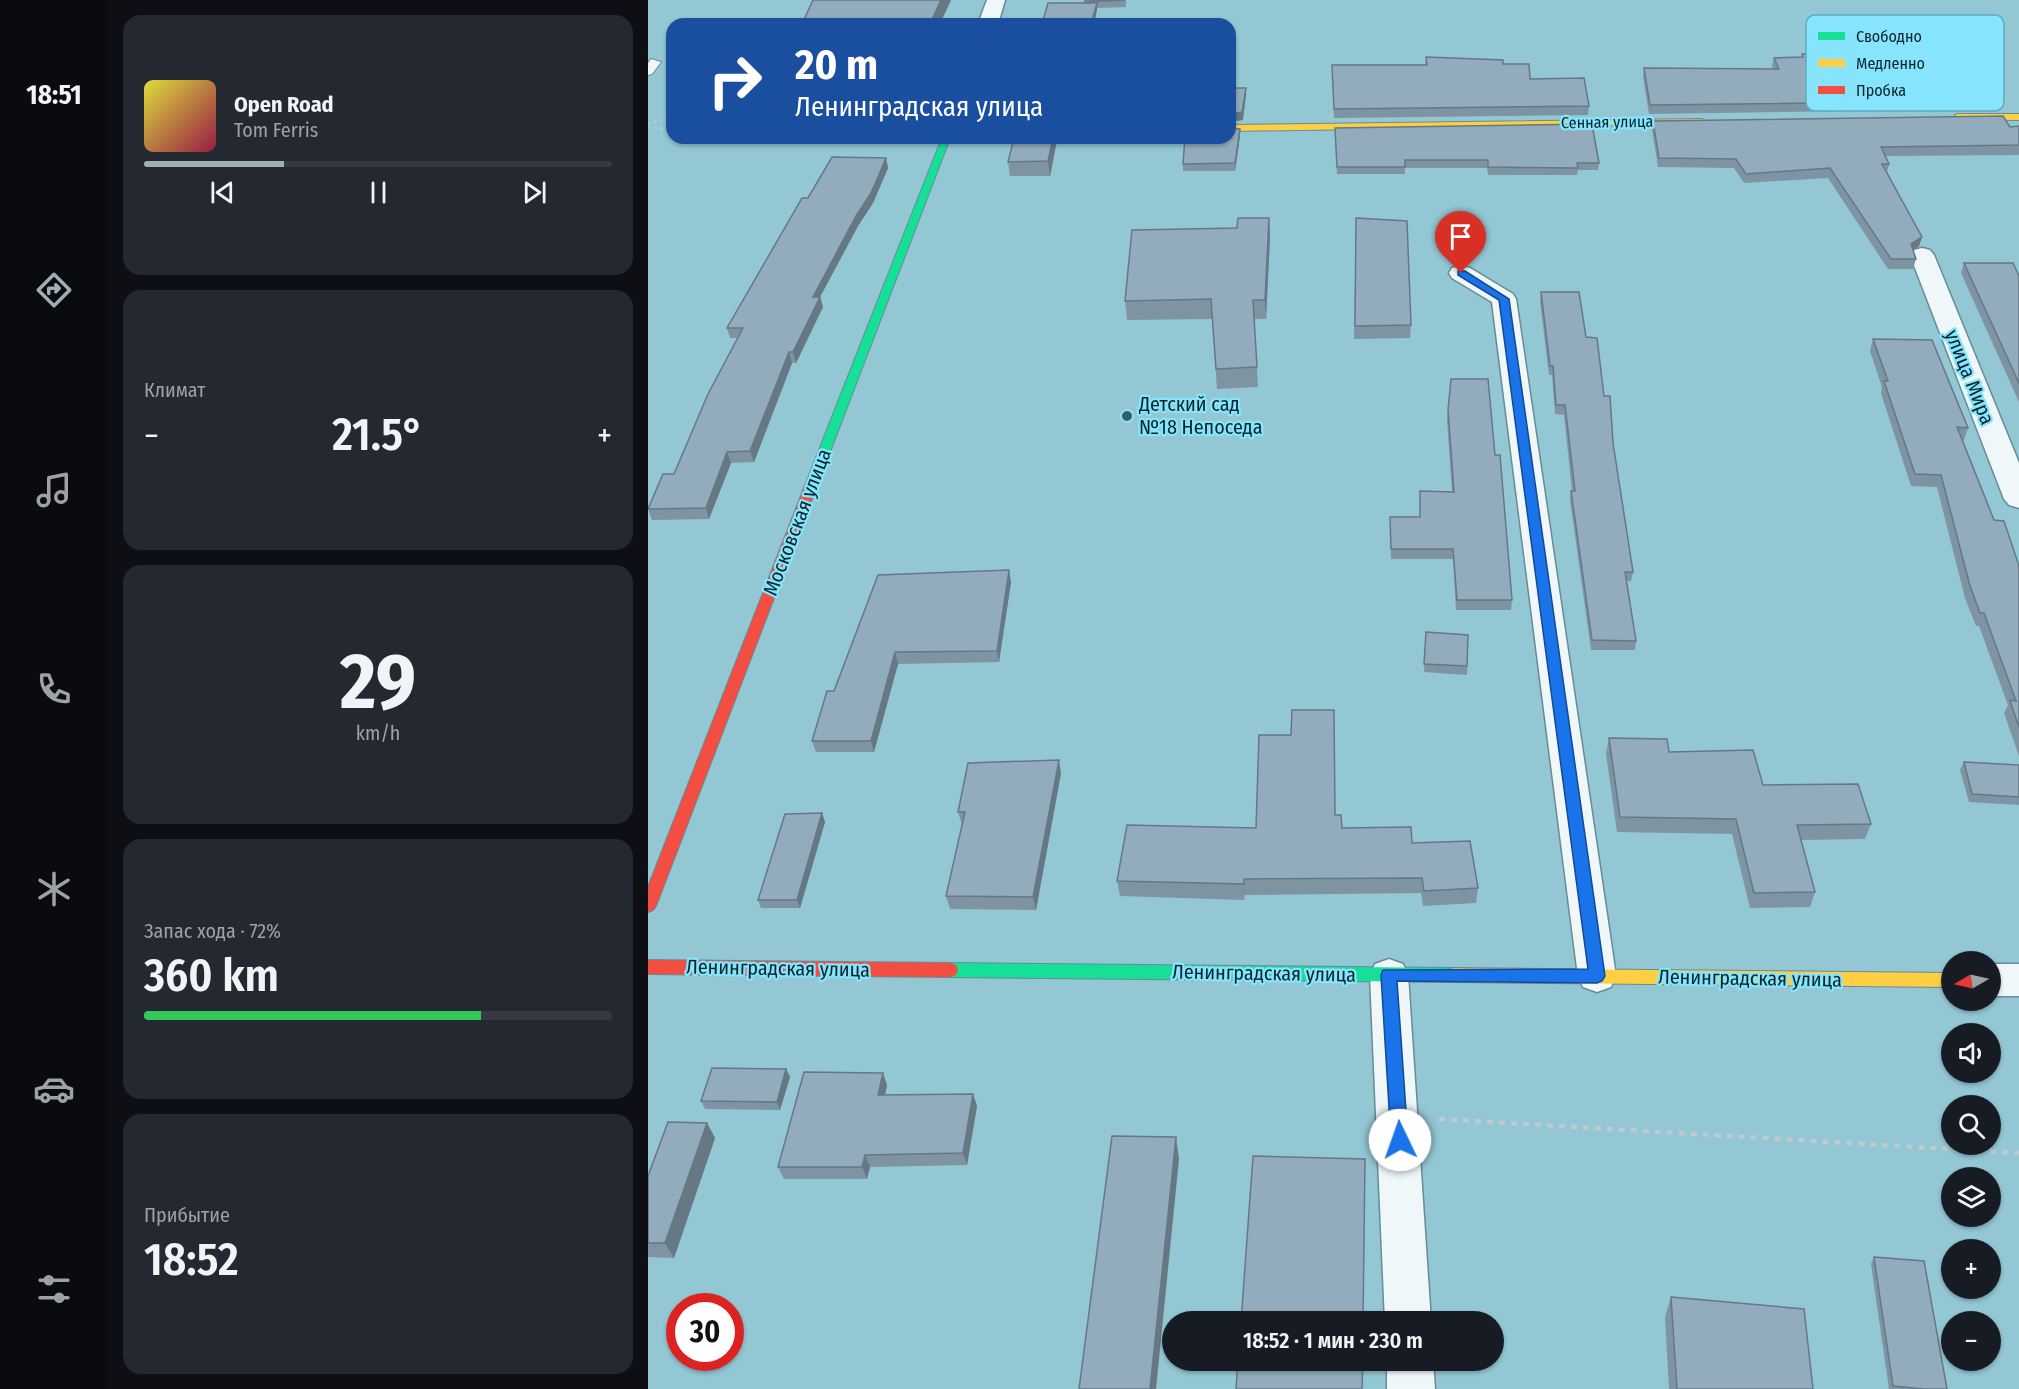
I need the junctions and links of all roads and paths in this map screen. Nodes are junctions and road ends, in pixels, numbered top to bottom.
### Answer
1 (996, 0) edge
2 (990, 18) edge
3 (2019, 117) edge
4 (1947, 118) edge
5 (666, 119) edge
6 (1708, 121) edge
7 (648, 126) edge
8 (1236, 128) edge
9 (666, 129) edge
10 (944, 144) edge
11 (1922, 255) dead end
12 (1461, 273) dead end
13 (2019, 499) edge
14 (648, 906) edge
15 (648, 967) edge
16 (1389, 975) junction
17 (1597, 976) junction
18 (1941, 980) edge
19 (2001, 980) edge
20 (2019, 980) edge
21 (1398, 1117) junction
22 (2019, 1153) edge
23 (1407, 1311) edge
24 (1410, 1371) edge
25 (1411, 1389) edge

1 - 2 street
3 - 4 street
5 - 7 path
6 - 8 street, Сенная улица
7 - 9 path
10 - 14 street, Московская улица
11 - 13 street, улица Мира
12 - 17 street
15 - 16 street, Ленинградская улица
16 - 17 street, Ленинградская улица
16 - 21 street
17 - 18 street, Ленинградская улица
19 - 20 street
21 - 22 path
21 - 23 street
24 - 25 street

